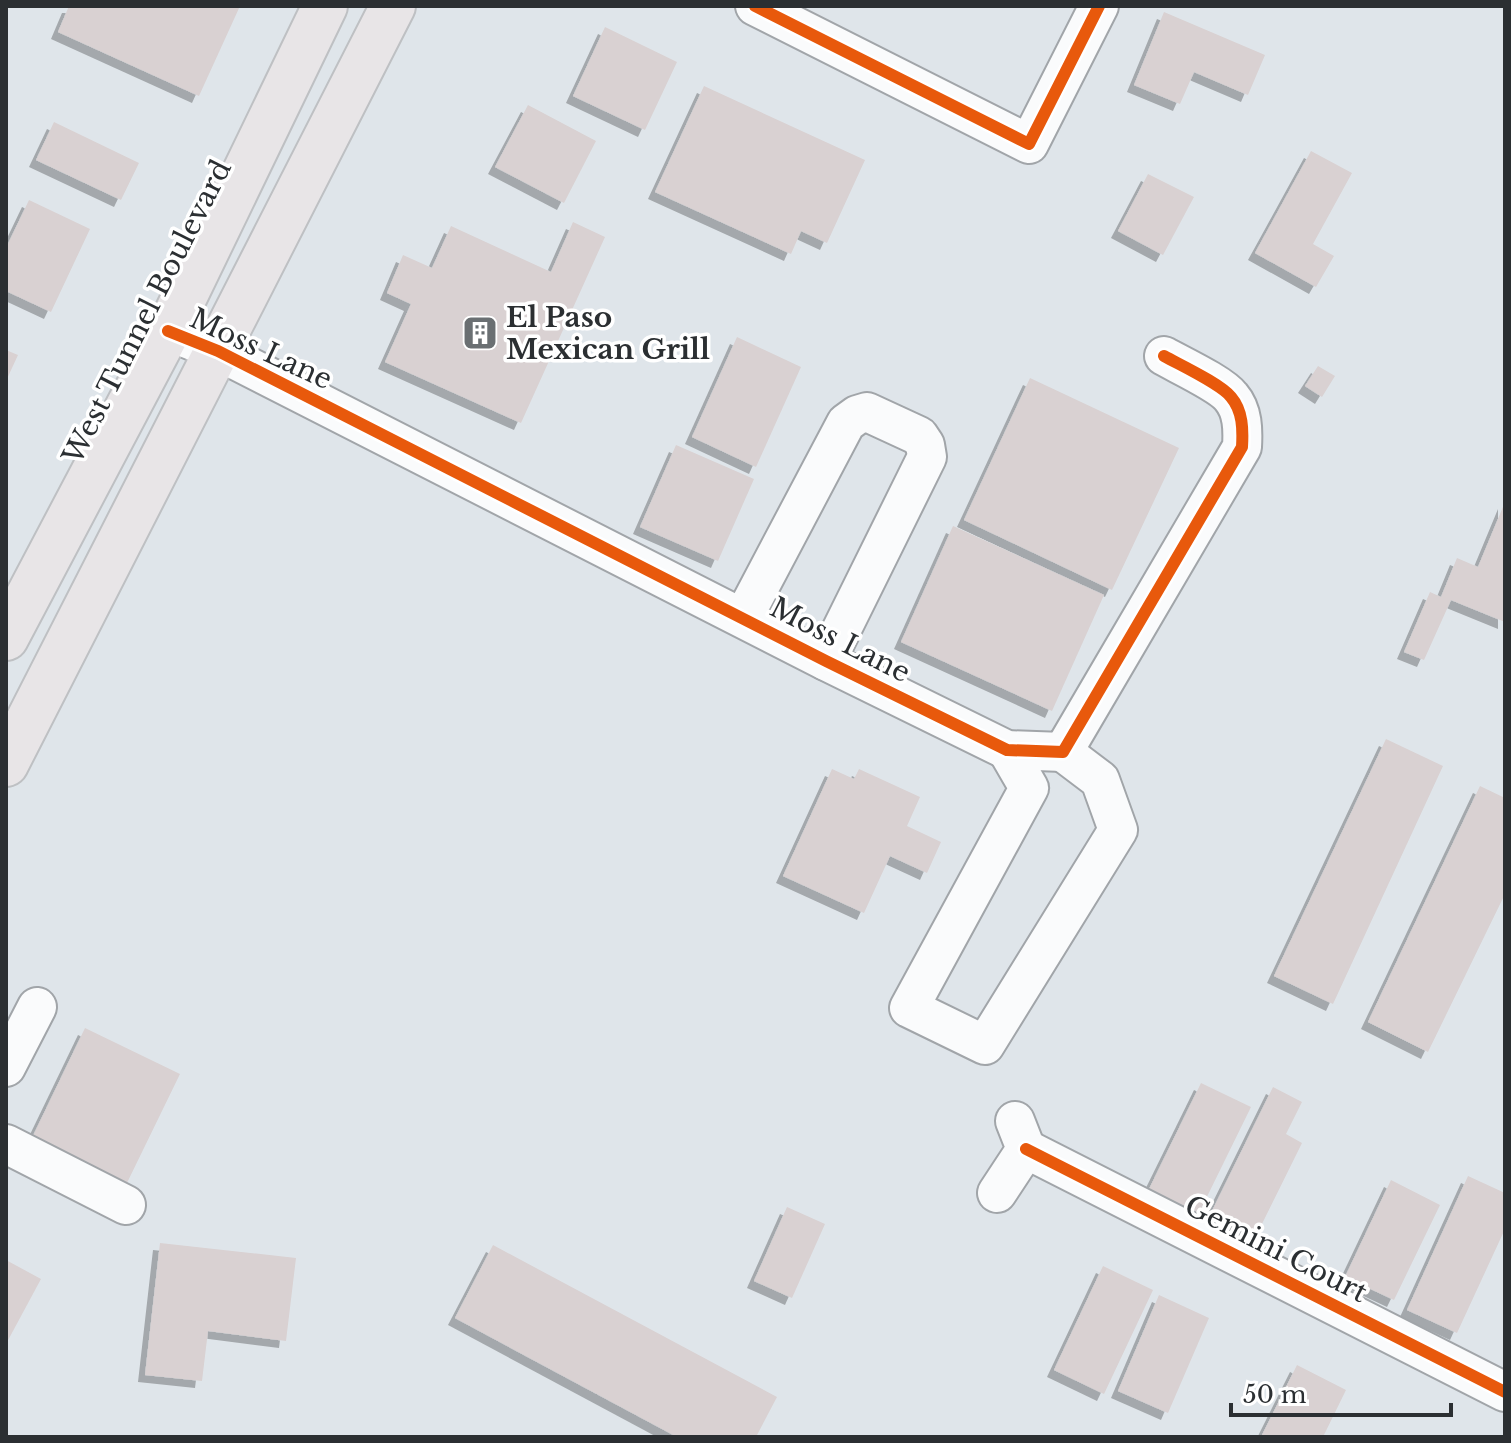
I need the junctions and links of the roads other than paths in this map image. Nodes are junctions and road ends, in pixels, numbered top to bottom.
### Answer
1 (325, 6) edge
2 (393, 6) edge
3 (755, 6) edge
4 (1099, 6) edge
5 (168, 331) junction
6 (218, 351) junction
7 (1164, 356) dead end
8 (743, 618) junction
9 (6, 638) edge
10 (826, 661) junction
11 (1007, 750) junction
12 (1063, 752) junction
13 (6, 764) edge
14 (37, 1007) dead end
15 (6, 1067) edge
16 (6, 1144) edge
17 (997, 1193) dead end
18 (126, 1205) dead end
19 (1505, 1392) edge

1 - 5 main road, West Tunnel Boulevard
2 - 6 main road
3 - 4 street
5 - 6 street, Moss Lane
5 - 9 main road, West Tunnel Boulevard
6 - 8 street, Moss Lane
6 - 13 main road
7 - 12 street
8 - 10 street, Moss Lane
8 - 10 street
10 - 11 street, Moss Lane
11 - 12 street, Moss Lane
11 - 12 street
14 - 15 street
16 - 18 street
17 - 19 street, Gemini Court

